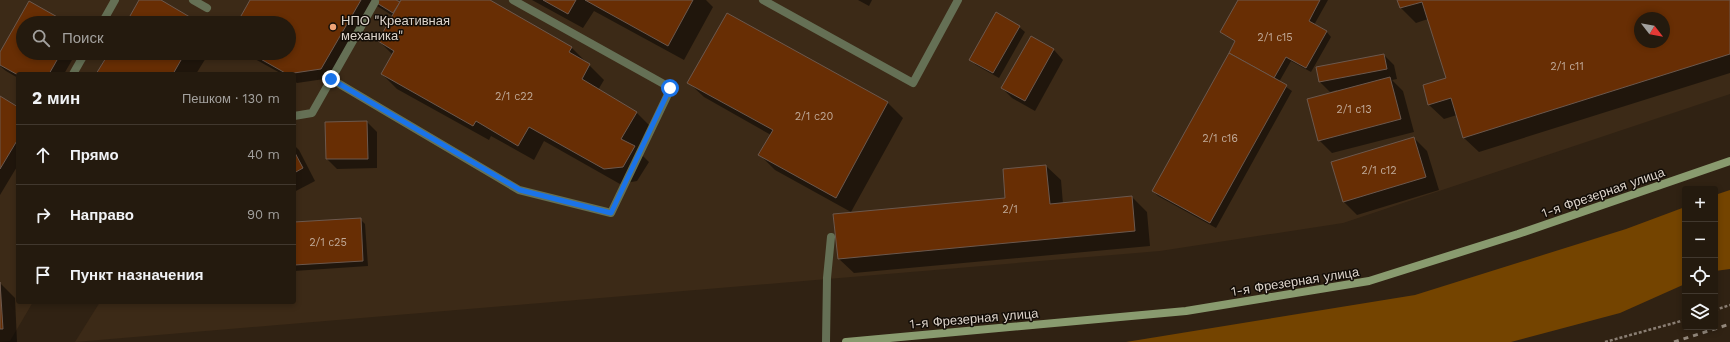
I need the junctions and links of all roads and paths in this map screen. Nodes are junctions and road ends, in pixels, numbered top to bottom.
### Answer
1 (116, 0) edge
2 (193, 0) edge
3 (513, 0) edge
4 (763, 0) edge
5 (958, 0) edge
6 (375, 2) dead end
7 (207, 8) dead end
8 (106, 16) edge
9 (81, 60) edge
10 (74, 72) edge
11 (331, 79) junction
12 (296, 116) edge
13 (1730, 161) edge
14 (831, 237) dead end
15 (1730, 305) edge
16 (1718, 309) edge
17 (1682, 321) edge
18 (826, 342) edge
19 (846, 342) edge
20 (1605, 342) edge

1 - 8 lane
2 - 7 lane
3 - 11 lane
4 - 5 lane
6 - 11 lane
9 - 10 lane
11 - 12 lane
13 - 19 street, 1-я Фрезерная улица
14 - 18 lane
15 - 16 path
17 - 20 path

